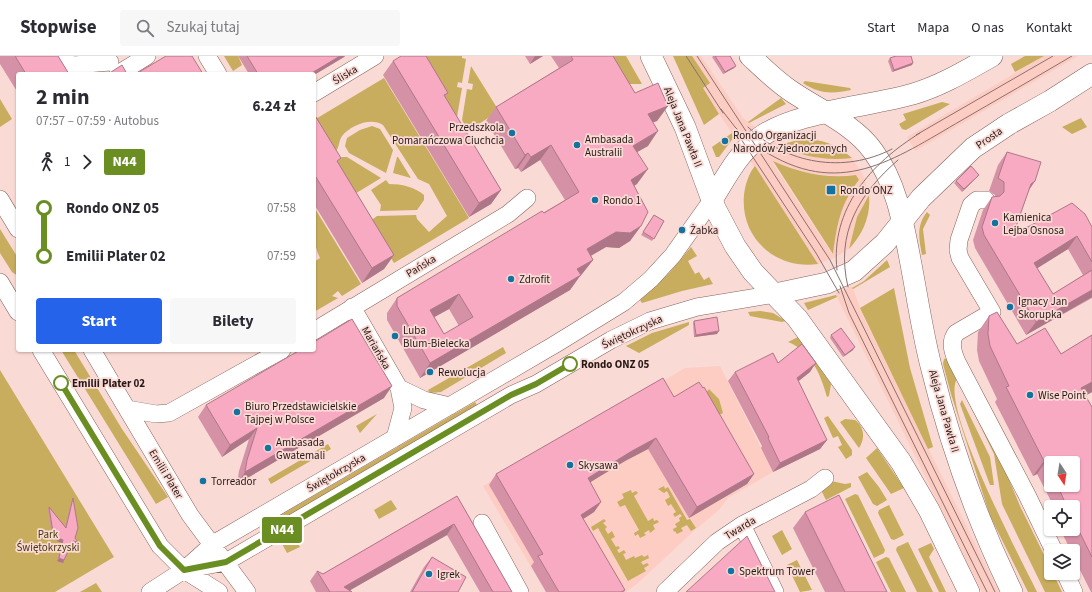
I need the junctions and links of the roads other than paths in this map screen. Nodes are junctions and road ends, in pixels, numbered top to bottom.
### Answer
1 (53, 56) edge
2 (147, 56) edge
3 (207, 56) edge
4 (375, 56) edge
5 (651, 56) edge
6 (750, 56) edge
7 (992, 56) edge
8 (114, 68) edge
9 (217, 72) edge
10 (1092, 74) edge
11 (316, 92) edge
12 (826, 113) junction
13 (527, 198) dead end
14 (0, 199) edge
15 (712, 200) junction
16 (986, 200) dead end
17 (903, 221) junction
18 (16, 226) edge
19 (0, 282) edge
20 (775, 294) junction
21 (16, 302) edge
22 (352, 307) junction
23 (316, 330) edge
24 (42, 352) edge
25 (93, 352) edge
26 (278, 352) edge
27 (399, 388) junction
28 (450, 406) junction
29 (127, 409) junction
30 (395, 438) junction
31 (825, 478) dead end
32 (482, 523) dead end
33 (742, 525) junction
34 (213, 544) junction
35 (1051, 544) edge
36 (226, 562) junction
37 (184, 570) junction
38 (1068, 580) edge
39 (150, 592) edge
40 (219, 592) edge
41 (247, 592) edge
42 (520, 592) edge
43 (665, 592) edge
44 (775, 592) edge
45 (969, 592) edge
46 (1012, 592) edge
47 (1074, 592) edge

1 - 8 street
2 - 8 street
3 - 9 street
4 - 11 street, Śliska
5 - 15 main road, Aleja Jana Pawła II
6 - 12 main road
7 - 12 main road
10 - 17 main road, Prosta
12 - 15 main road
12 - 17 main road
13 - 22 street, Pańska
14 - 18 street
15 - 20 main road
15 - 28 street, Świętokrzyska
16 - 35 street
17 - 20 main road
17 - 46 main road, Aleja Jana Pawła II
19 - 21 street
20 - 36 street, Świętokrzyska
20 - 45 main road
22 - 23 street, Pańska
22 - 27 street, Mariańska
24 - 37 street
25 - 29 street, Emilii Plater
26 - 29 street
27 - 28 street
27 - 30 street, Mariańska
28 - 30 street, Świętokrzyska
29 - 34 street, Emilii Plater
30 - 34 street, Świętokrzyska
31 - 33 street, Twarda
32 - 42 street
33 - 43 street, Twarda
33 - 44 street
34 - 36 street, Emilii Plater
34 - 37 street, Świętokrzyska
36 - 37 street, Świętokrzyska
36 - 41 street, Emilii Plater
37 - 39 street, Świętokrzyska
37 - 40 street
38 - 47 street

